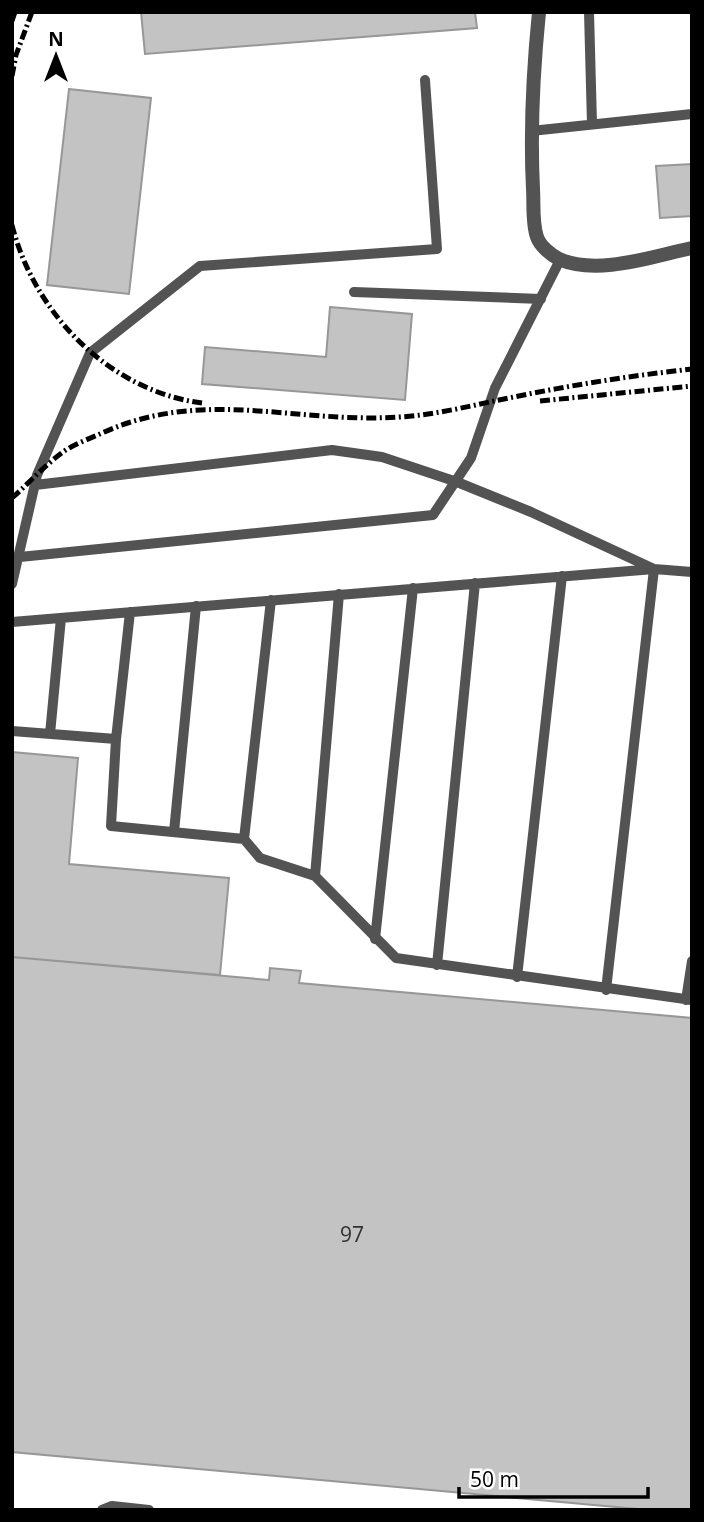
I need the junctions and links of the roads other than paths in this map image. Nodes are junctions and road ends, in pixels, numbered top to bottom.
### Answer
1 (539, 12) edge
2 (589, 12) edge
3 (425, 80) dead end
4 (692, 114) edge
5 (592, 124) junction
6 (531, 131) junction
7 (692, 248) edge
8 (560, 260) junction
9 (354, 292) dead end
10 (541, 299) junction
11 (457, 482) junction
12 (35, 485) junction
13 (20, 557) junction
14 (654, 569) junction
15 (692, 572) edge
16 (562, 576) junction
17 (13, 580) edge
18 (475, 583) junction
19 (413, 588) junction
20 (339, 594) junction
21 (271, 600) junction
22 (196, 606) junction
23 (130, 612) junction
24 (61, 618) junction
25 (12, 622) edge
26 (12, 731) edge
27 (50, 734) junction
28 (116, 739) junction
29 (174, 832) junction
30 (244, 839) junction
31 (315, 876) junction
32 (375, 939) junction
33 (692, 961) edge
34 (437, 965) junction
35 (517, 977) junction
36 (606, 989) junction
37 (689, 1000) edge
38 (102, 1510) edge
39 (149, 1510) edge

1 - 6 street
2 - 5 lane
3 - 12 lane
4 - 5 lane
5 - 6 lane
6 - 8 street
7 - 8 street
8 - 10 lane
9 - 10 lane
10 - 11 lane
11 - 12 lane
11 - 13 lane
11 - 14 lane
12 - 13 lane
13 - 17 lane
14 - 15 lane
14 - 16 lane
14 - 36 lane
16 - 18 lane
16 - 35 lane
18 - 19 lane
18 - 34 lane
19 - 20 lane
19 - 32 lane
20 - 21 lane
20 - 31 lane
21 - 22 lane
21 - 30 lane
22 - 23 lane
22 - 29 lane
23 - 24 lane
23 - 28 lane
24 - 25 lane
24 - 27 lane
26 - 27 lane
27 - 28 lane
28 - 29 lane
29 - 30 lane
30 - 31 lane
31 - 32 lane
32 - 34 lane
33 - 37 lane
34 - 35 lane
35 - 36 lane
36 - 37 lane
38 - 39 lane

